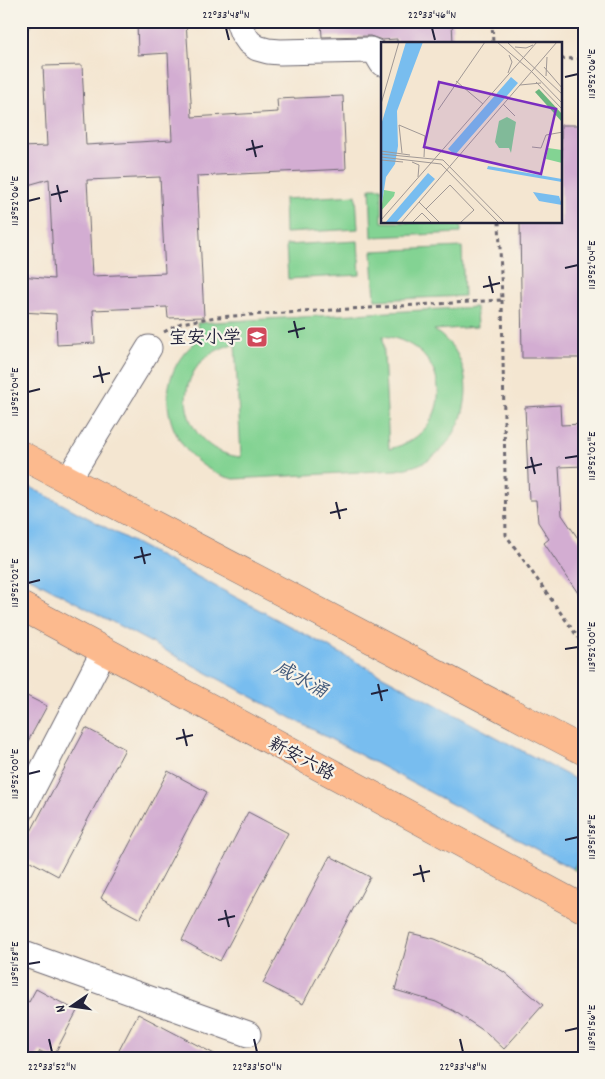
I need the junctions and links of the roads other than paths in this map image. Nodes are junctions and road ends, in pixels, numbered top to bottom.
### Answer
1 (238, 21) edge
2 (381, 61) edge
3 (149, 348) road end
4 (21, 455) edge
5 (68, 480) junction
6 (21, 606) edge
7 (104, 651) junction
8 (584, 751) edge
9 (21, 811) edge
10 (584, 909) edge
11 (21, 954) edge
12 (248, 1034) dead end

1 - 2 lane
3 - 5 lane
4 - 5 main road
5 - 8 main road
6 - 7 main road, 新安六路
7 - 9 lane
7 - 10 main road, 新安六路
11 - 12 lane

